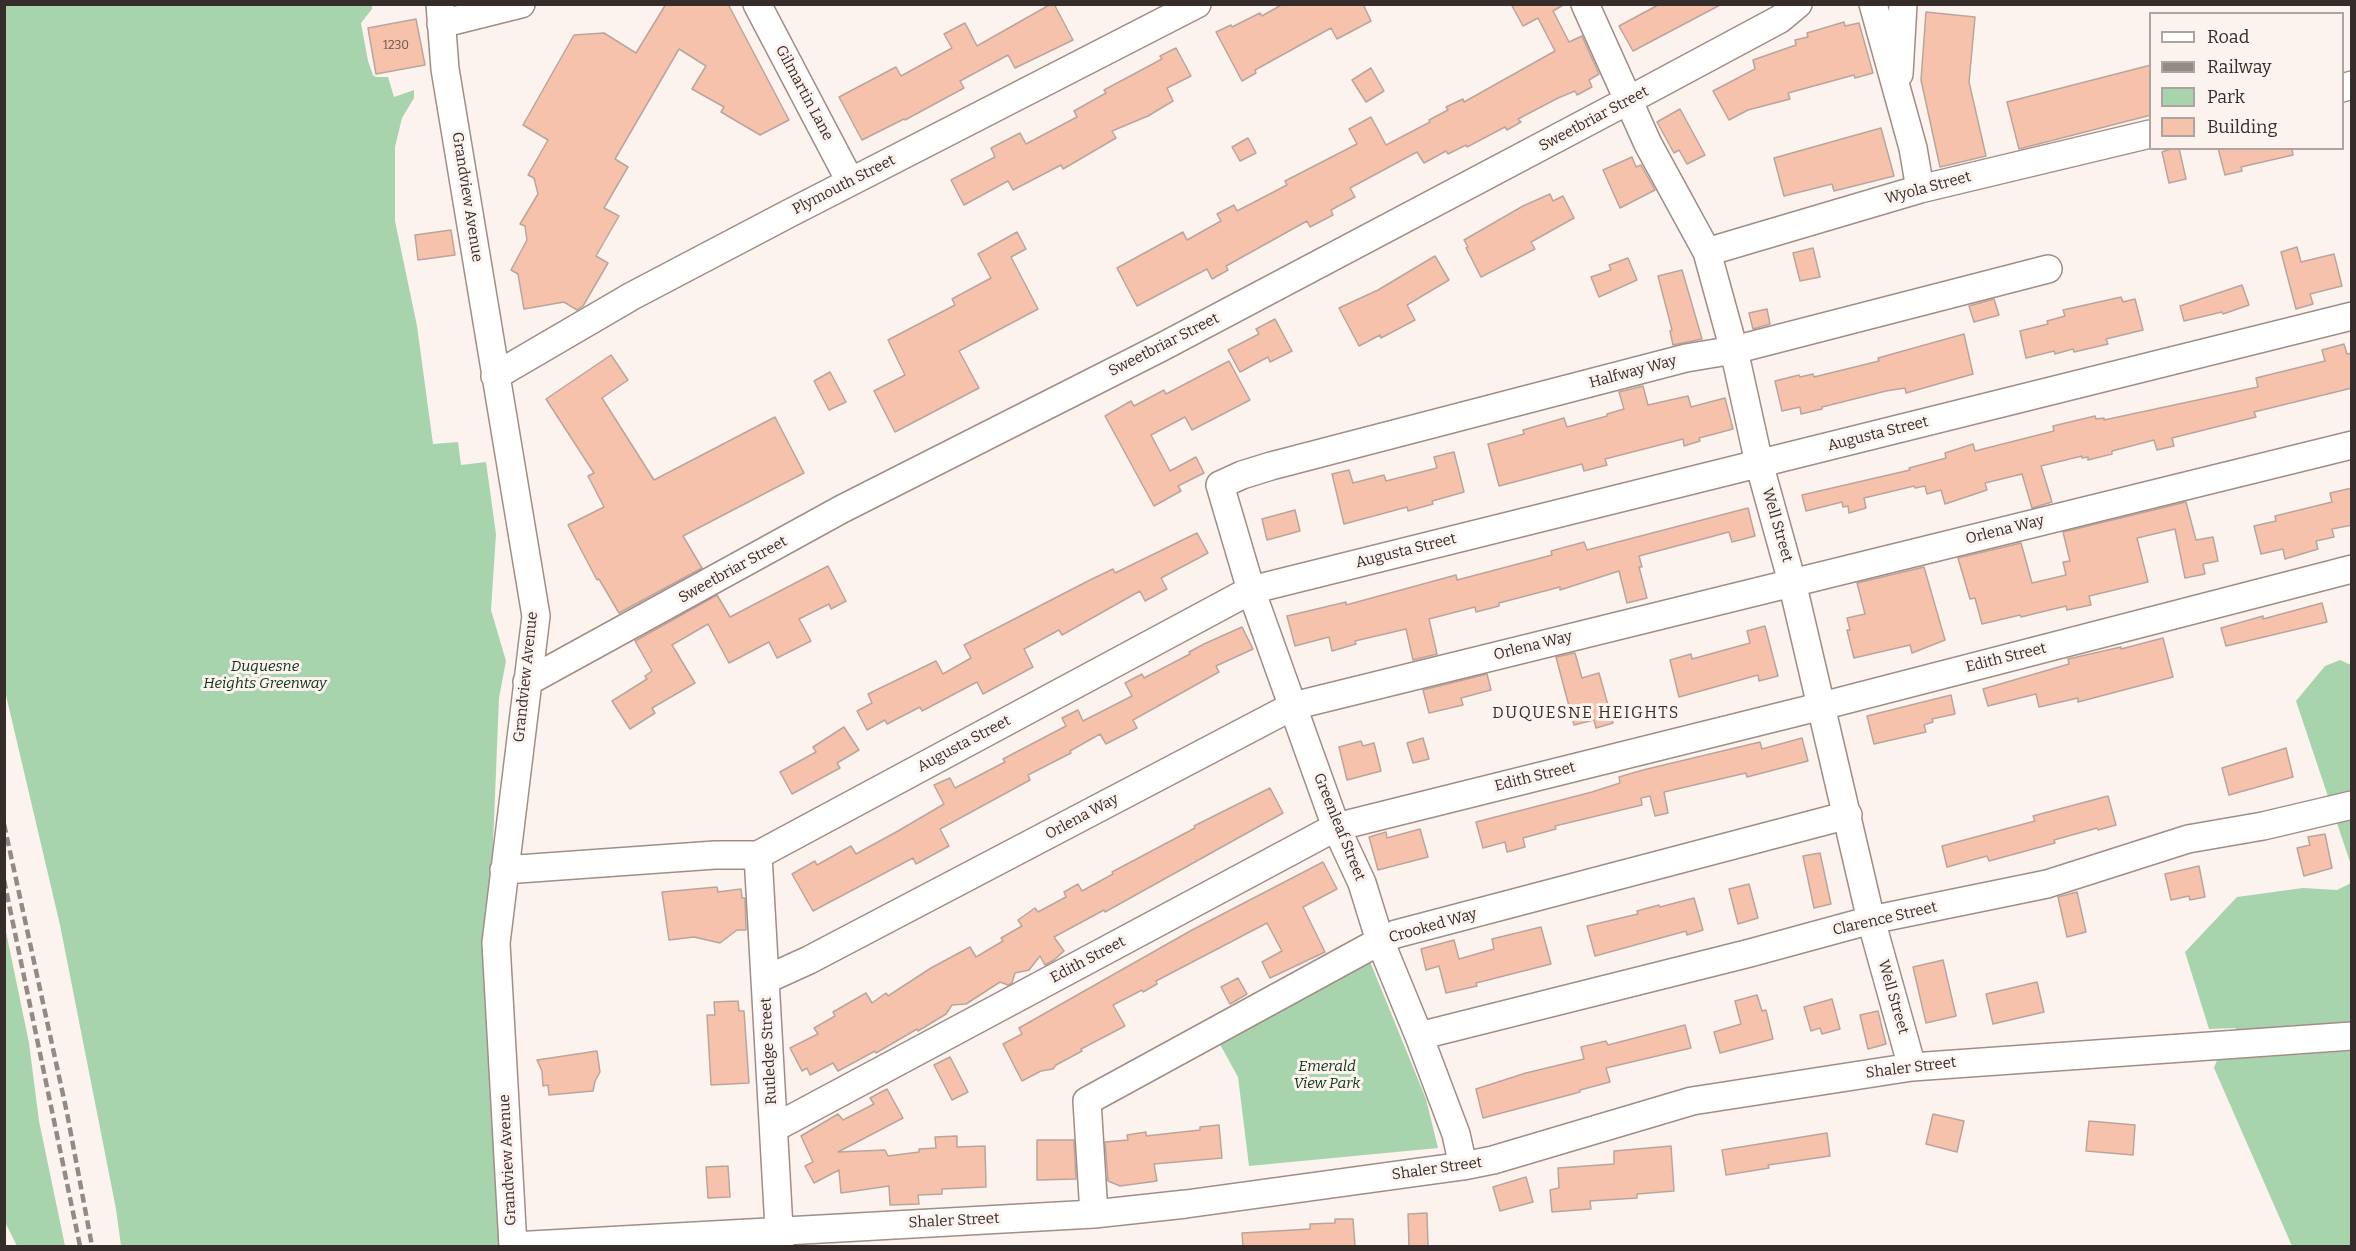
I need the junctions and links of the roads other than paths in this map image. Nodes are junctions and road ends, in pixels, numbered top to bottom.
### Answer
1 (521, 4) edge
2 (757, 4) edge
3 (1197, 4) edge
4 (1585, 4) edge
5 (1798, 4) edge
6 (1873, 4) edge
7 (1903, 4) edge
8 (441, 14) edge
9 (1898, 96) junction
10 (1629, 100) junction
11 (2149, 134) edge
12 (850, 181) junction
13 (1920, 189) junction
14 (1707, 252) junction
15 (2048, 269) dead end
16 (2352, 316) edge
17 (1734, 350) junction
18 (495, 376) junction
19 (2352, 445) edge
20 (1759, 464) junction
21 (1220, 485) joint
22 (2352, 569) edge
23 (1792, 582) junction
24 (1251, 590) junction
25 (527, 682) junction
26 (1822, 705) junction
27 (1293, 706) junction
28 (2352, 805) edge
29 (1848, 815) junction
30 (1336, 827) junction
31 (758, 855) junction
32 (504, 870) junction
33 (1871, 920) junction
34 (1380, 941) junction
35 (765, 980) junction
36 (1419, 1036) junction
37 (2352, 1036) edge
38 (1912, 1067) junction
39 (774, 1128) junction
40 (1463, 1166) junction
41 (1094, 1214) junction
42 (780, 1238) edge
43 (513, 1246) edge

1 - 8 street
2 - 12 street, Gilmartin Lane
3 - 12 street, Plymouth Street
4 - 10 street, Well Street
5 - 10 street, Sweetbriar Street
6 - 9 street
7 - 9 street
8 - 18 street, Grandview Avenue
9 - 13 street
10 - 14 street, Well Street
10 - 25 street, Sweetbriar Street
11 - 13 street, Wyola Street
12 - 18 street, Plymouth Street
13 - 14 street, Wyola Street
14 - 17 street, Well Street
15 - 17 street, Halfway Way
16 - 20 street, Augusta Street
17 - 20 street, Well Street
17 - 21 street, Halfway Way
18 - 25 street, Grandview Avenue
19 - 23 street, Orlena Way
20 - 23 street, Well Street
20 - 24 street, Augusta Street
21 - 24 street, Greenleaf Street
22 - 26 street, Edith Street
23 - 26 street, Well Street
23 - 27 street, Orlena Way
24 - 27 street, Greenleaf Street
24 - 31 street, Augusta Street
25 - 32 street, Grandview Avenue
26 - 29 street, Well Street
26 - 30 street, Edith Street
27 - 30 street, Greenleaf Street
27 - 35 street, Orlena Way
28 - 33 street, Clarence Street
29 - 33 street, Well Street
29 - 34 street, Crooked Way
30 - 34 street, Greenleaf Street
30 - 39 street, Edith Street
31 - 32 street, Augusta Street
31 - 35 street, Rutledge Street
32 - 43 street, Grandview Avenue
33 - 36 street, Clarence Street
33 - 38 street, Well Street
34 - 36 street, Greenleaf Street
34 - 41 street, Crooked Way
35 - 39 street, Rutledge Street
36 - 40 street, Greenleaf Street
37 - 38 street, Shaler Street
38 - 40 street, Shaler Street
39 - 42 street, Rutledge Street
40 - 41 street, Shaler Street
41 - 42 street, Shaler Street
42 - 43 street, Shaler Street

